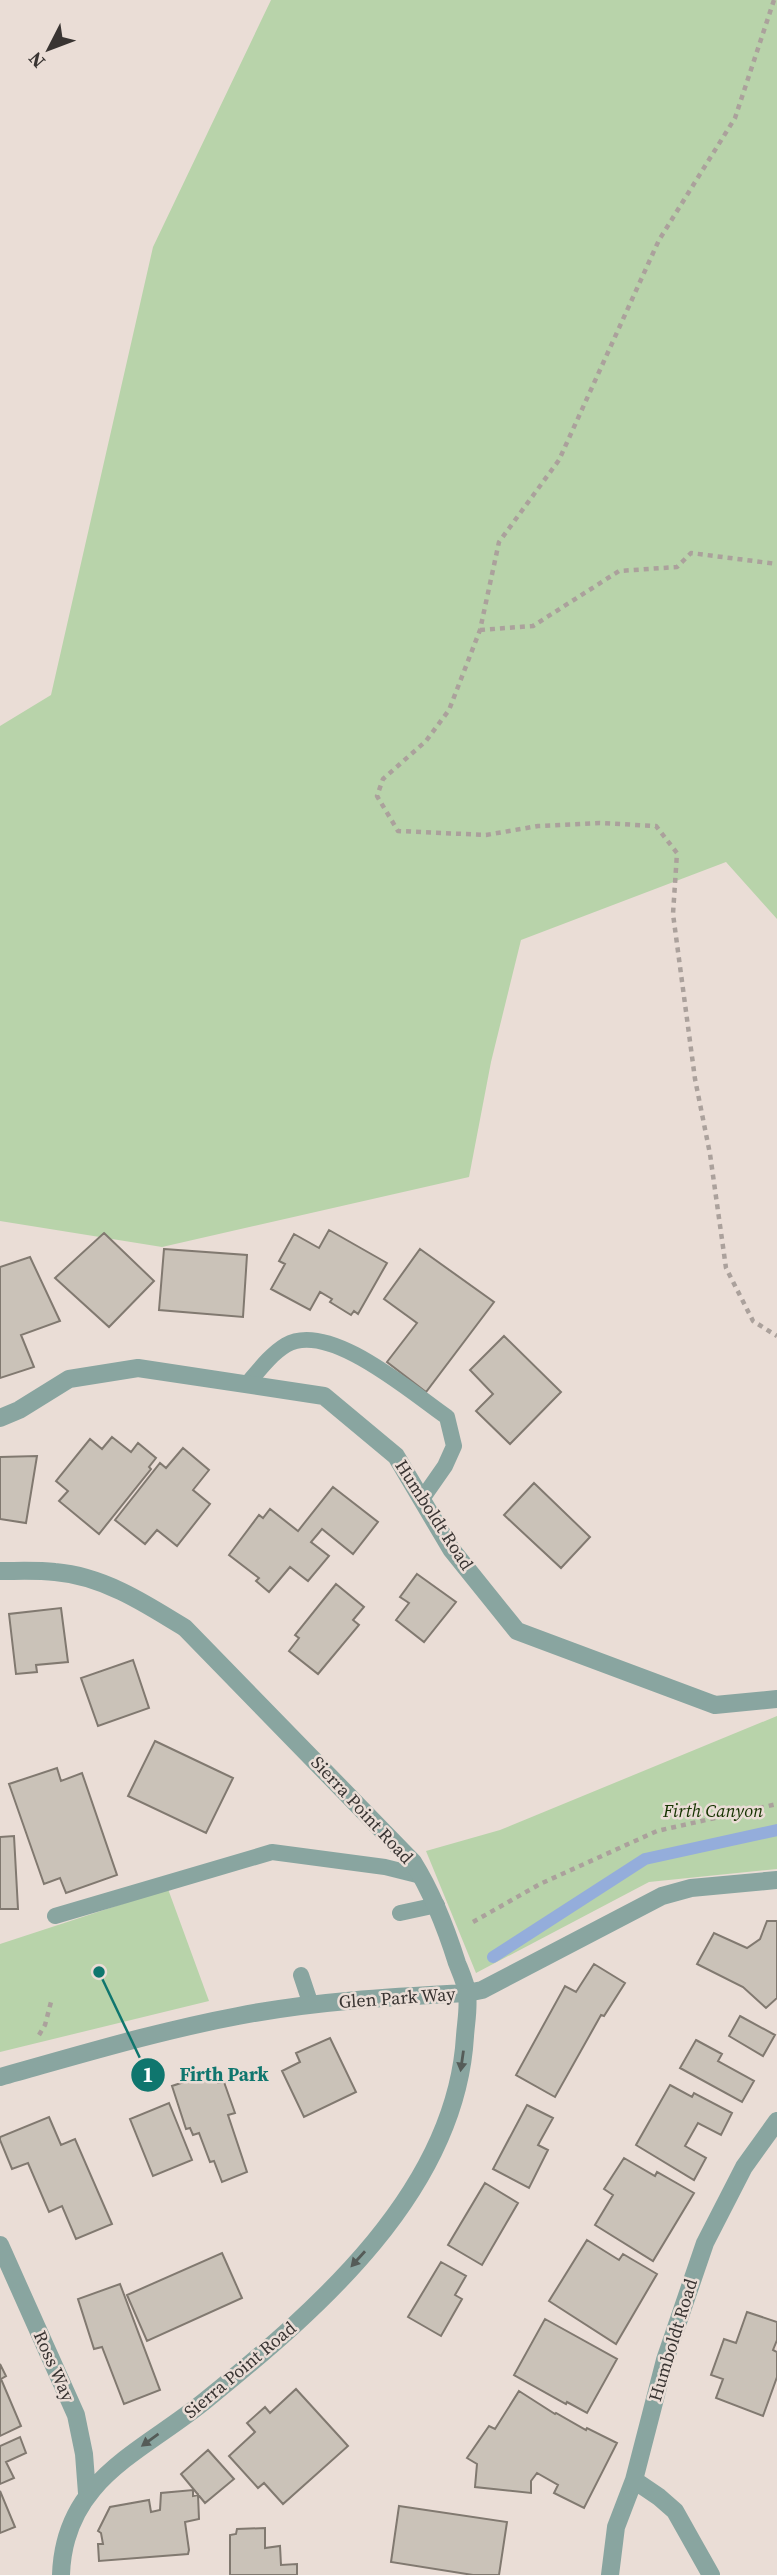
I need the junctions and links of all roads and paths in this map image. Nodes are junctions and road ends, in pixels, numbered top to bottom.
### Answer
1 (774, 0) edge
2 (777, 564) edge
3 (480, 630) junction
4 (777, 1336) edge
5 (248, 1384) junction
6 (0, 1418) edge
7 (422, 1499) junction
8 (0, 1571) edge
9 (777, 1699) edge
10 (777, 1804) edge
11 (421, 1876) junction
12 (777, 1880) edge
13 (436, 1905) junction
14 (400, 1913) dead end
15 (55, 1916) dead end
16 (448, 1936) junction
17 (302, 1975) dead end
18 (467, 1993) junction
19 (311, 2005) junction
20 (0, 2077) edge
21 (777, 2121) edge
22 (0, 2245) edge
23 (634, 2480) junction
24 (87, 2493) junction
25 (61, 2575) edge
26 (610, 2575) edge
27 (711, 2575) edge

1 - 3 path
2 - 3 path
3 - 4 path
5 - 6 street, Humboldt Road
5 - 7 street, Humboldt Road
5 - 7 lane
7 - 9 street, Humboldt Road
8 - 11 street, Sierra Point Road
10 - 16 path
11 - 13 street, Sierra Point Road
11 - 15 lane
12 - 18 street, Glen Park Way
13 - 14 lane
13 - 16 street, Sierra Point Road
16 - 18 street, Sierra Point Road
17 - 19 lane
18 - 19 street, Glen Park Way
18 -> 24 street, Sierra Point Road
19 - 20 street, Glen Park Way
21 - 23 street, Humboldt Road
22 - 24 street, Ross Way
23 - 26 street, Humboldt Road
23 - 27 street
24 - 25 street, Sierra Point Road

